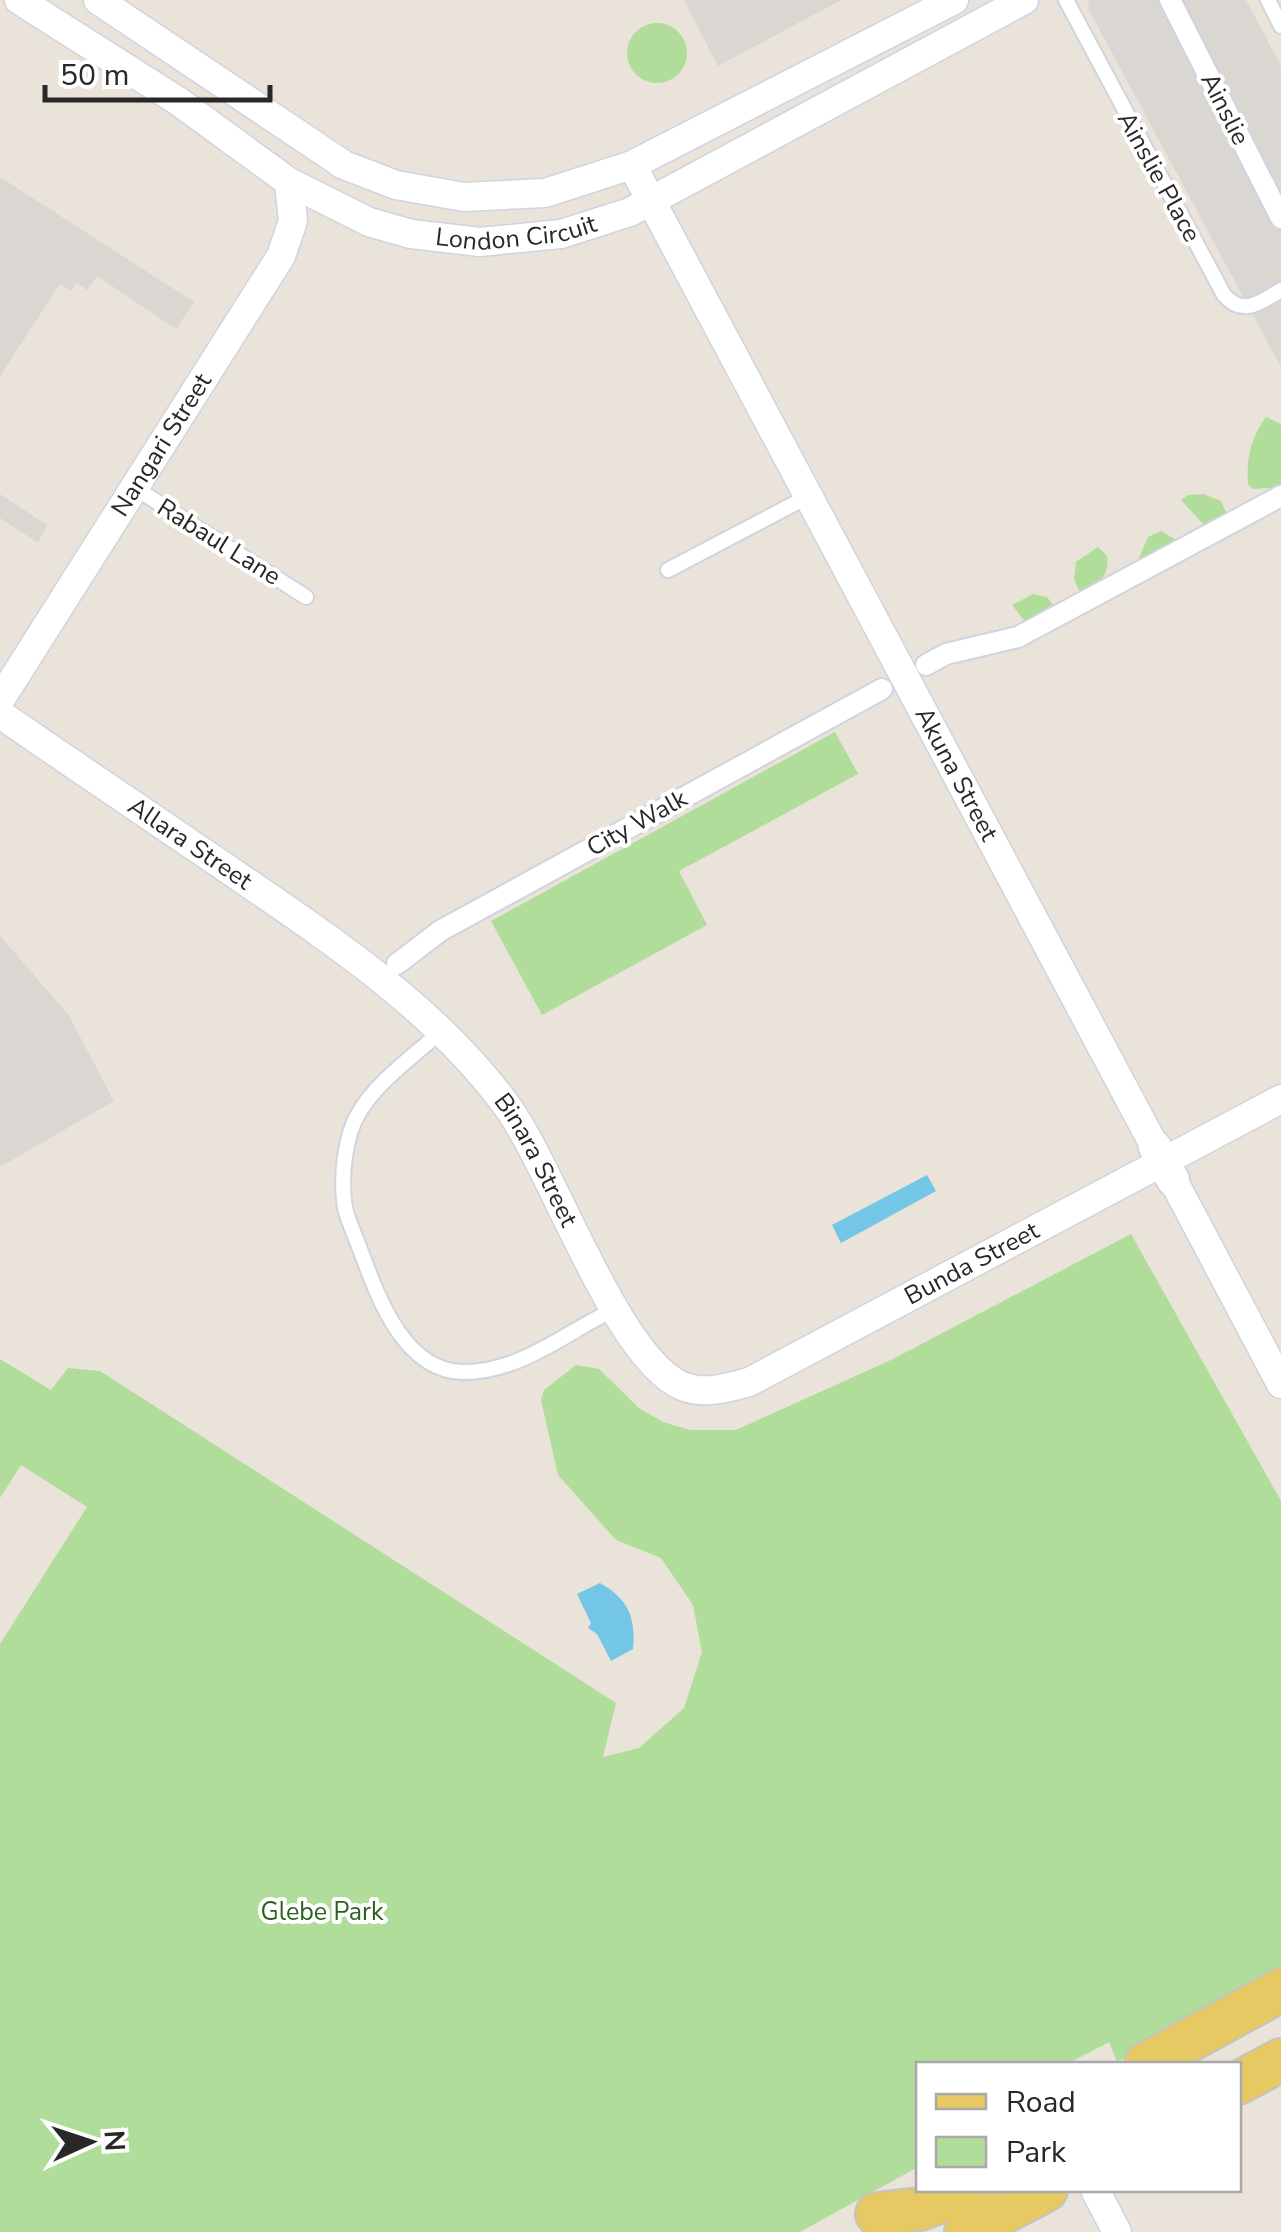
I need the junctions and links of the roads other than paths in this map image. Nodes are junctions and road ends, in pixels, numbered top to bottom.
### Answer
1 (19, 0) edge
2 (98, 0) edge
3 (954, 0) edge
4 (1024, 0) edge
5 (1066, 0) edge
6 (1170, 0) edge
7 (1268, 0) edge
8 (1281, 26) edge
9 (632, 165) junction
10 (288, 182) junction
11 (650, 203) junction
12 (1281, 218) edge
13 (1281, 290) edge
14 (132, 486) junction
15 (1281, 496) edge
16 (807, 497) junction
17 (668, 570) dead end
18 (306, 597) dead end
19 (926, 665) dead end
20 (882, 689) dead end
21 (0, 700) edge
22 (0, 714) edge
23 (388, 971) junction
24 (440, 1032) junction
25 (1281, 1099) edge
26 (1164, 1163) junction
27 (615, 1309) junction
28 (657, 1370) joint
29 (1281, 1384) edge
30 (1281, 1990) edge
31 (1281, 2060) edge
32 (1150, 2062) edge
33 (1241, 2081) edge
34 (918, 2192) edge
35 (965, 2192) edge
36 (1042, 2192) edge
37 (1096, 2192) edge
38 (860, 2223) edge
39 (966, 2232) edge
40 (1117, 2232) edge

1 - 10 street, London Circuit
2 - 9 street, London Circuit
3 - 9 street, London Circuit
4 - 11 street, London Circuit
5 - 13 lane, Ainslie Place
6 - 12 street, Ainslie
7 - 8 lane
9 - 11 street, Akuna Street
10 - 11 street, London Circuit
10 - 14 street, Nangari Street
11 - 16 street, Akuna Street
14 - 18 lane, Rabaul Lane
14 - 21 street, Nangari Street
15 - 19 street
16 - 17 lane
16 - 26 street, Akuna Street
20 - 23 street, City Walk
22 - 23 street, Allara Street
23 - 24 street, Binara Street
24 - 27 street, Binara Street
24 - 27 lane
25 - 26 street, Bunda Street
26 - 28 street, Bunda Street
26 - 29 street, Akuna Street
27 - 28 street, Binara Street
30 - 32 main road
31 - 33 main road
34 - 38 main road
35 - 38 main road
36 - 39 main road
37 - 40 street

